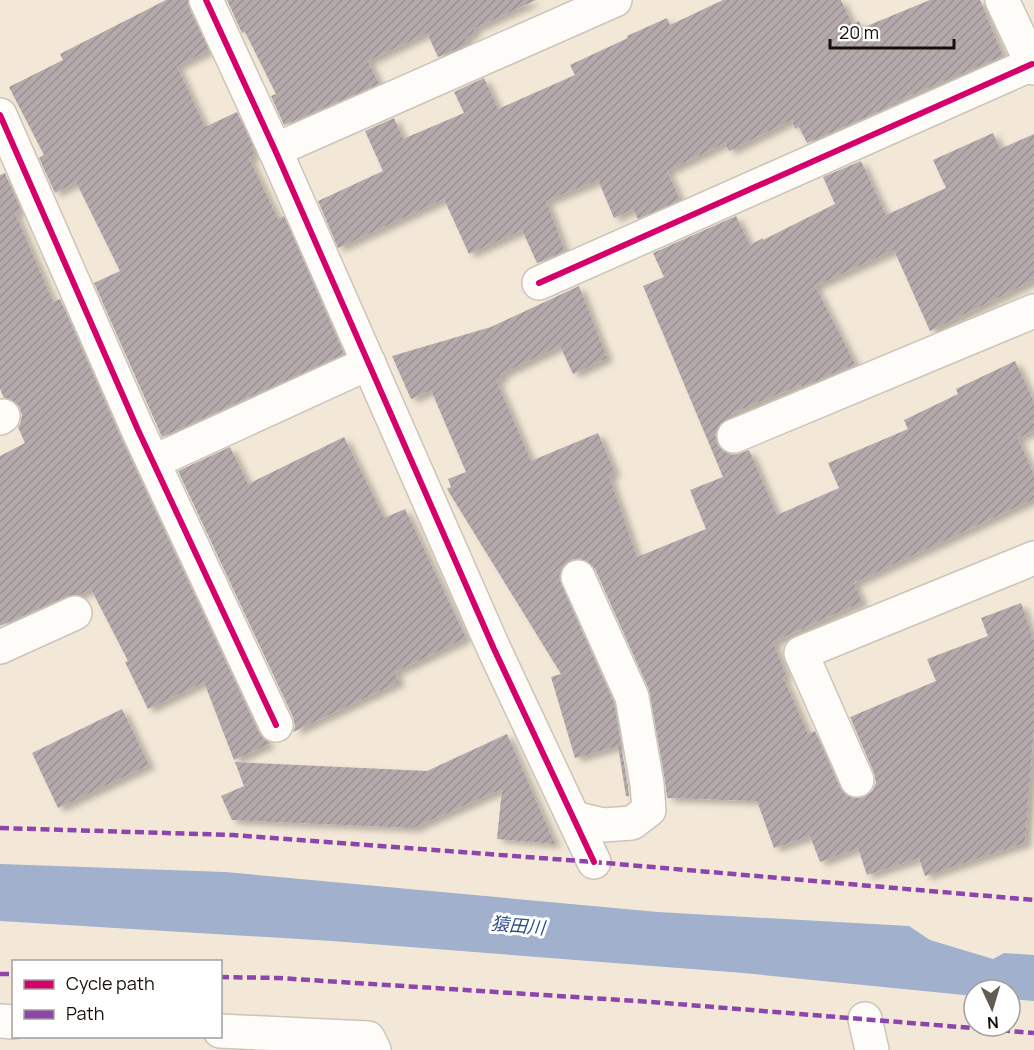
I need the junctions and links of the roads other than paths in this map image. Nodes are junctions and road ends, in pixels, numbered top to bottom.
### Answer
1 (206, 0) edge
2 (615, 0) edge
3 (1002, 0) edge
4 (1033, 66) edge
5 (0, 115) edge
6 (275, 150) junction
7 (539, 283) dead end
8 (1034, 311) edge
9 (369, 363) junction
10 (734, 436) dead end
11 (153, 462) junction
12 (1034, 558) edge
13 (578, 577) dead end
14 (75, 613) dead end
15 (0, 647) edge
16 (276, 725) dead end
17 (857, 780) dead end
18 (574, 818) junction
19 (594, 862) dead end
20 (865, 1019) dead end
21 (222, 1031) edge
22 (374, 1050) edge
23 (872, 1050) edge

1 - 6 street
2 - 6 street
3 - 4 street
4 - 7 street
5 - 11 street
6 - 9 street
8 - 10 street
9 - 11 street
9 - 18 street
11 - 16 street
12 - 17 street
13 - 18 street
14 - 15 street
18 - 19 street
20 - 23 street
21 - 22 street

